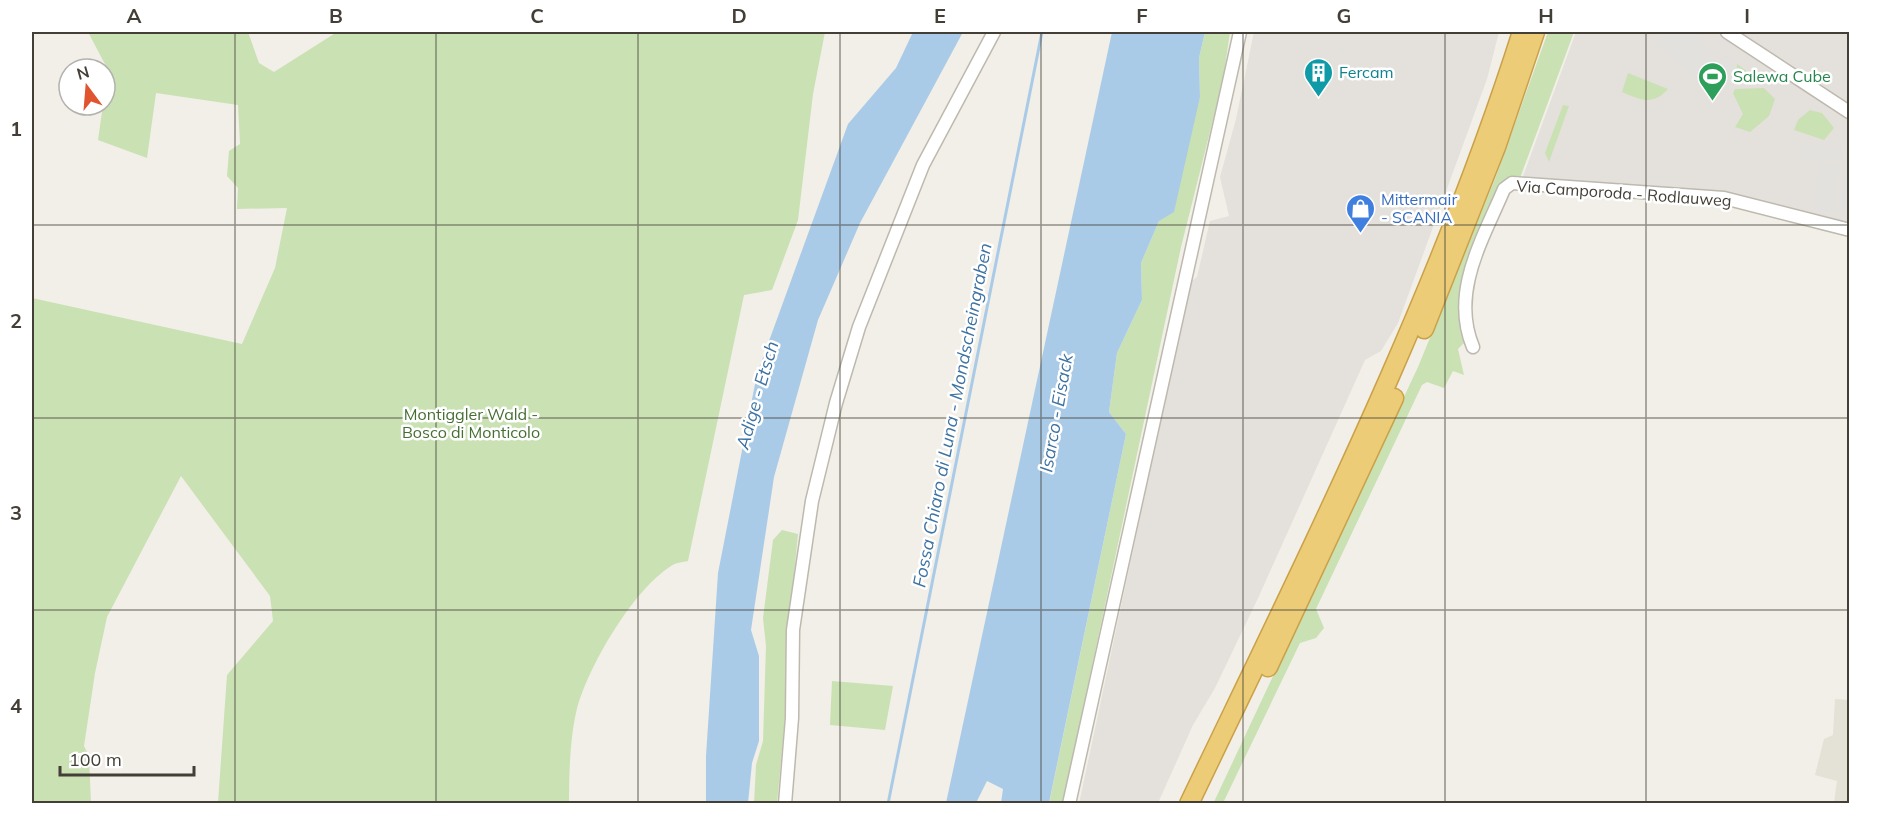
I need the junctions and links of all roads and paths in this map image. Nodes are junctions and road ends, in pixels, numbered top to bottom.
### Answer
1 (994, 32) edge
2 (1240, 32) edge
3 (1514, 32) edge
4 (1522, 32) edge
5 (1535, 32) edge
6 (1727, 32) edge
7 (1509, 73) junction
8 (1849, 112) edge
9 (1850, 126) edge
10 (1850, 230) edge
11 (1473, 347) dead end
12 (785, 804) edge
13 (1069, 804) edge
14 (1189, 804) edge
15 (1203, 804) edge

1 - 12 street
2 - 13 street
3 - 7 highway
4 - 7 highway
5 - 15 highway
6 - 8 street
7 - 14 highway
8 - 9 street
10 - 11 street, Via Camporoda - Rodlauweg

